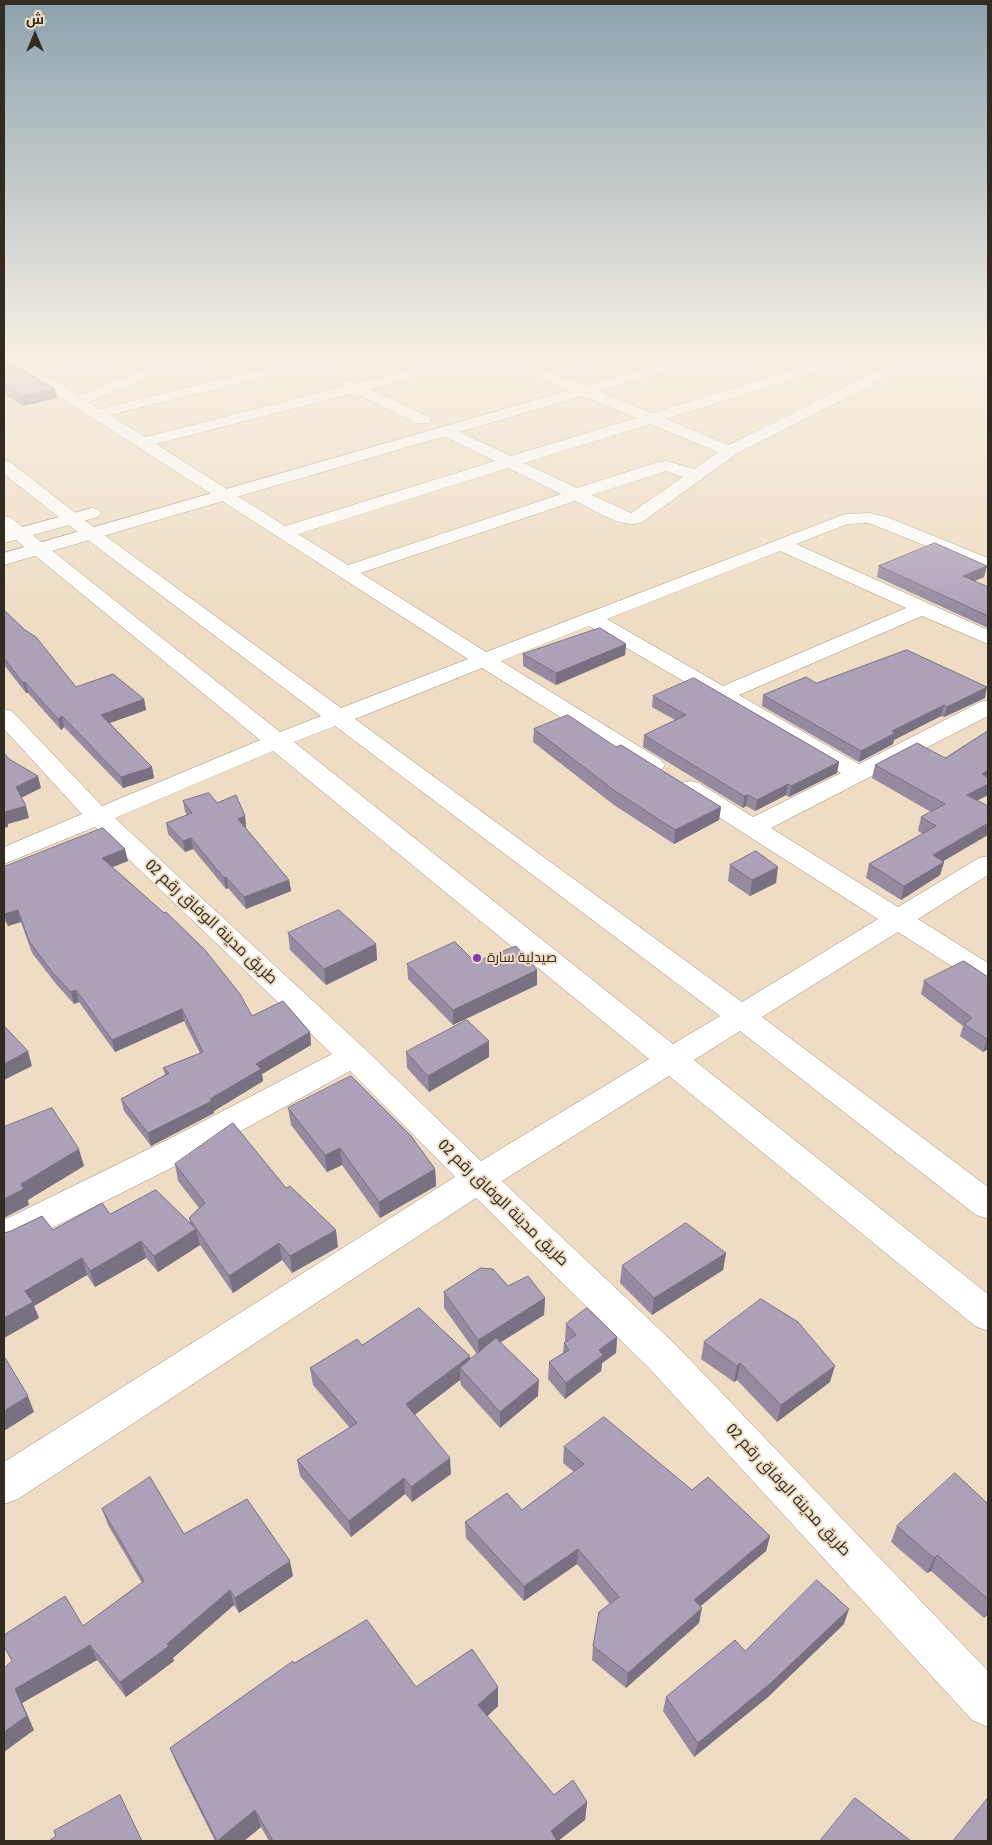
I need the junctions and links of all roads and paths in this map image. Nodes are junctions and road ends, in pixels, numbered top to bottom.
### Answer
1 (146, 442) edge
2 (371, 442) edge
3 (476, 442) edge
4 (575, 442) edge
5 (708, 442) edge
6 (748, 442) edge
7 (142, 443) joint
8 (730, 451) junction
9 (510, 462) junction
10 (4, 466) edge
11 (697, 476) junction
12 (208, 485) junction
13 (576, 494) junction
14 (109, 508) dead end
15 (81, 526) junction
16 (284, 532) junction
17 (16, 535) edge
18 (780, 544) junction
19 (4, 559) edge
20 (988, 565) edge
21 (346, 572) junction
22 (923, 608) junction
23 (590, 618) junction
24 (988, 638) edge
25 (484, 660) junction
26 (723, 694) junction
27 (988, 706) edge
28 (4, 716) edge
29 (337, 717) junction
30 (277, 741) junction
31 (858, 773) junction
32 (99, 817) junction
33 (753, 827) junction
34 (4, 856) edge
35 (988, 864) edge
36 (898, 918) junction
37 (988, 976) edge
38 (740, 1016) junction
39 (353, 1056) junction
40 (673, 1059) junction
41 (478, 1179) junction
42 (988, 1205) edge
43 (4, 1236) edge
44 (988, 1315) edge
45 (4, 1485) edge
46 (988, 1704) edge

1 - 7 street
2 - 12 street
3 - 9 street
4 - 9 street
5 - 8 street
6 - 8 street
7 - 12 street
8 - 11 street
9 - 13 street
9 - 16 street
10 - 15 street
11 - 13 street
11 - 13 street
12 - 15 street
12 - 16 street
13 - 21 street
14 - 15 street
15 - 17 street
15 - 17 street
15 - 29 street
16 - 21 street
17 - 19 street
17 - 30 street
18 - 20 street
18 - 22 street
18 - 23 street
21 - 25 street
22 - 24 street
22 - 26 street
23 - 25 street
23 - 26 street
25 - 29 street
25 - 33 street
26 - 31 street
27 - 31 street
28 - 32 street, طريق مدينة الوفاق رقم 02
29 - 30 street
29 - 38 street
30 - 32 street
30 - 40 street
31 - 33 street
32 - 34 street
32 - 39 street, طريق مدينة الوفاق رقم 02
33 - 36 street
35 - 36 street
36 - 37 street
36 - 38 street
38 - 40 street
38 - 42 street
39 - 41 street, طريق مدينة الوفاق رقم 02
39 - 43 street
40 - 41 street
40 - 44 street
41 - 45 street
41 - 46 street, طريق مدينة الوفاق رقم 02

